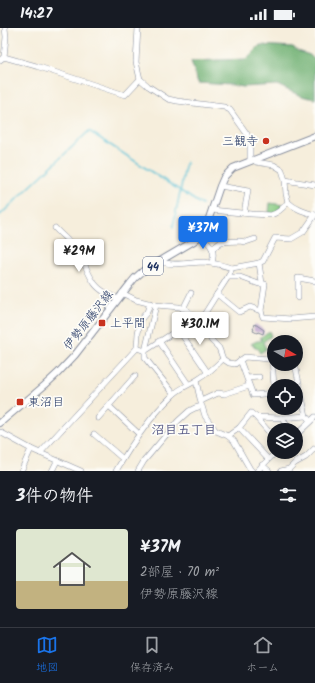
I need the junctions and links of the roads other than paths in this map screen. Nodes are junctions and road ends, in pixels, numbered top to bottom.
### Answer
1 (5, 28) edge
2 (138, 28) edge
3 (2, 58) edge
4 (140, 79) junction
5 (315, 136) edge
6 (252, 160) junction
7 (285, 180) junction
8 (315, 185) edge
9 (220, 186) junction
10 (288, 202) junction
11 (212, 210) junction
12 (244, 213) junction
13 (315, 215) edge
14 (56, 228) dead end
15 (201, 235) junction
16 (253, 238) dead end
17 (213, 248) junction
18 (161, 261) junction
19 (212, 263) junction
20 (259, 263) junction
21 (232, 268) junction
22 (228, 277) junction
23 (315, 281) edge
24 (262, 283) junction
25 (122, 293) junction
26 (190, 293) dead end
27 (217, 294) junction
28 (298, 298) dead end
29 (118, 299) junction
30 (150, 303) junction
31 (156, 305) junction
32 (183, 309) junction
33 (261, 312) junction
34 (315, 317) edge
35 (198, 319) junction
36 (178, 330) junction
37 (159, 341) junction
38 (137, 348) junction
39 (145, 351) junction
40 (267, 358) edge
41 (223, 359) junction
42 (240, 360) junction
43 (208, 373) junction
44 (135, 376) dead end
45 (259, 377) dead end
46 (247, 378) junction
47 (196, 380) junction
48 (188, 384) junction
49 (249, 386) junction
50 (174, 394) junction
51 (267, 394) edge
52 (201, 403) junction
53 (303, 405) edge
54 (109, 406) junction
55 (306, 416) junction
56 (256, 417) junction
57 (98, 418) dead end
58 (281, 418) junction
59 (313, 419) edge
60 (0, 423) edge
61 (285, 423) edge
62 (239, 428) junction
63 (303, 428) edge
64 (267, 430) edge
65 (0, 432) edge
66 (94, 434) dead end
67 (139, 434) junction
68 (228, 436) junction
69 (31, 449) junction
70 (314, 449) edge
71 (40, 453) junction
72 (267, 458) edge
73 (123, 459) junction
74 (268, 459) edge
75 (57, 461) junction
76 (262, 466) junction
77 (22, 471) edge
78 (52, 471) edge
79 (81, 471) edge
80 (116, 471) edge
81 (138, 471) edge
82 (252, 471) edge
83 (258, 471) edge
84 (269, 471) edge
85 (281, 471) edge

1 - 3 street
2 - 4 street
3 - 4 street
4 - 6 street
5 - 6 main road, 伊勢原藤沢線 / 44
6 - 7 street
6 - 9 main road, 伊勢原藤沢線 / 44
7 - 8 street
7 - 10 street
9 - 11 main road, 伊勢原藤沢線 / 44
9 - 12 street
10 - 12 street
10 - 13 street
11 - 12 street
11 - 15 main road, 伊勢原藤沢線 / 44
13 - 20 street
14 - 29 street
15 - 17 street
15 - 18 main road, 伊勢原藤沢線 / 44
16 - 17 street
17 - 19 street
18 - 19 street
18 - 25 main road, 伊勢原藤沢線 / 44
19 - 21 street
20 - 21 street
20 - 24 street
21 - 22 street
22 - 24 street
22 - 27 street
23 - 28 street
24 - 33 street
25 - 29 main road, 伊勢原藤沢線 / 44
25 - 30 street
26 - 32 street
27 - 33 street
27 - 35 street
29 - 60 main road, 伊勢原藤沢線 / 44
30 - 31 street
30 - 38 street
31 - 32 street
31 - 39 street
32 - 35 street
33 - 34 street
35 - 36 street
35 - 41 street
36 - 37 street
36 - 43 street
37 - 39 street
37 - 48 street
38 - 39 street
38 - 71 street
39 - 50 street
40 - 42 street
41 - 42 street
41 - 43 street
42 - 46 street
43 - 47 street
44 - 54 street
45 - 46 street
46 - 49 street
47 - 48 street
47 - 52 street
48 - 50 street
49 - 51 street
49 - 52 street
50 - 67 street
52 - 68 street
52 - 81 street
53 - 55 street
54 - 57 street
54 - 67 street
55 - 58 street
55 - 59 street
56 - 58 street
56 - 62 street
56 - 64 street
58 - 61 street
59 - 63 street
62 - 68 street
62 - 72 street
65 - 69 street
66 - 73 street
67 - 73 street
68 - 82 street
69 - 71 street
69 - 77 street
70 - 85 street
71 - 75 street
73 - 80 street
74 - 76 street
75 - 78 street
75 - 79 street
76 - 83 street
76 - 84 street

